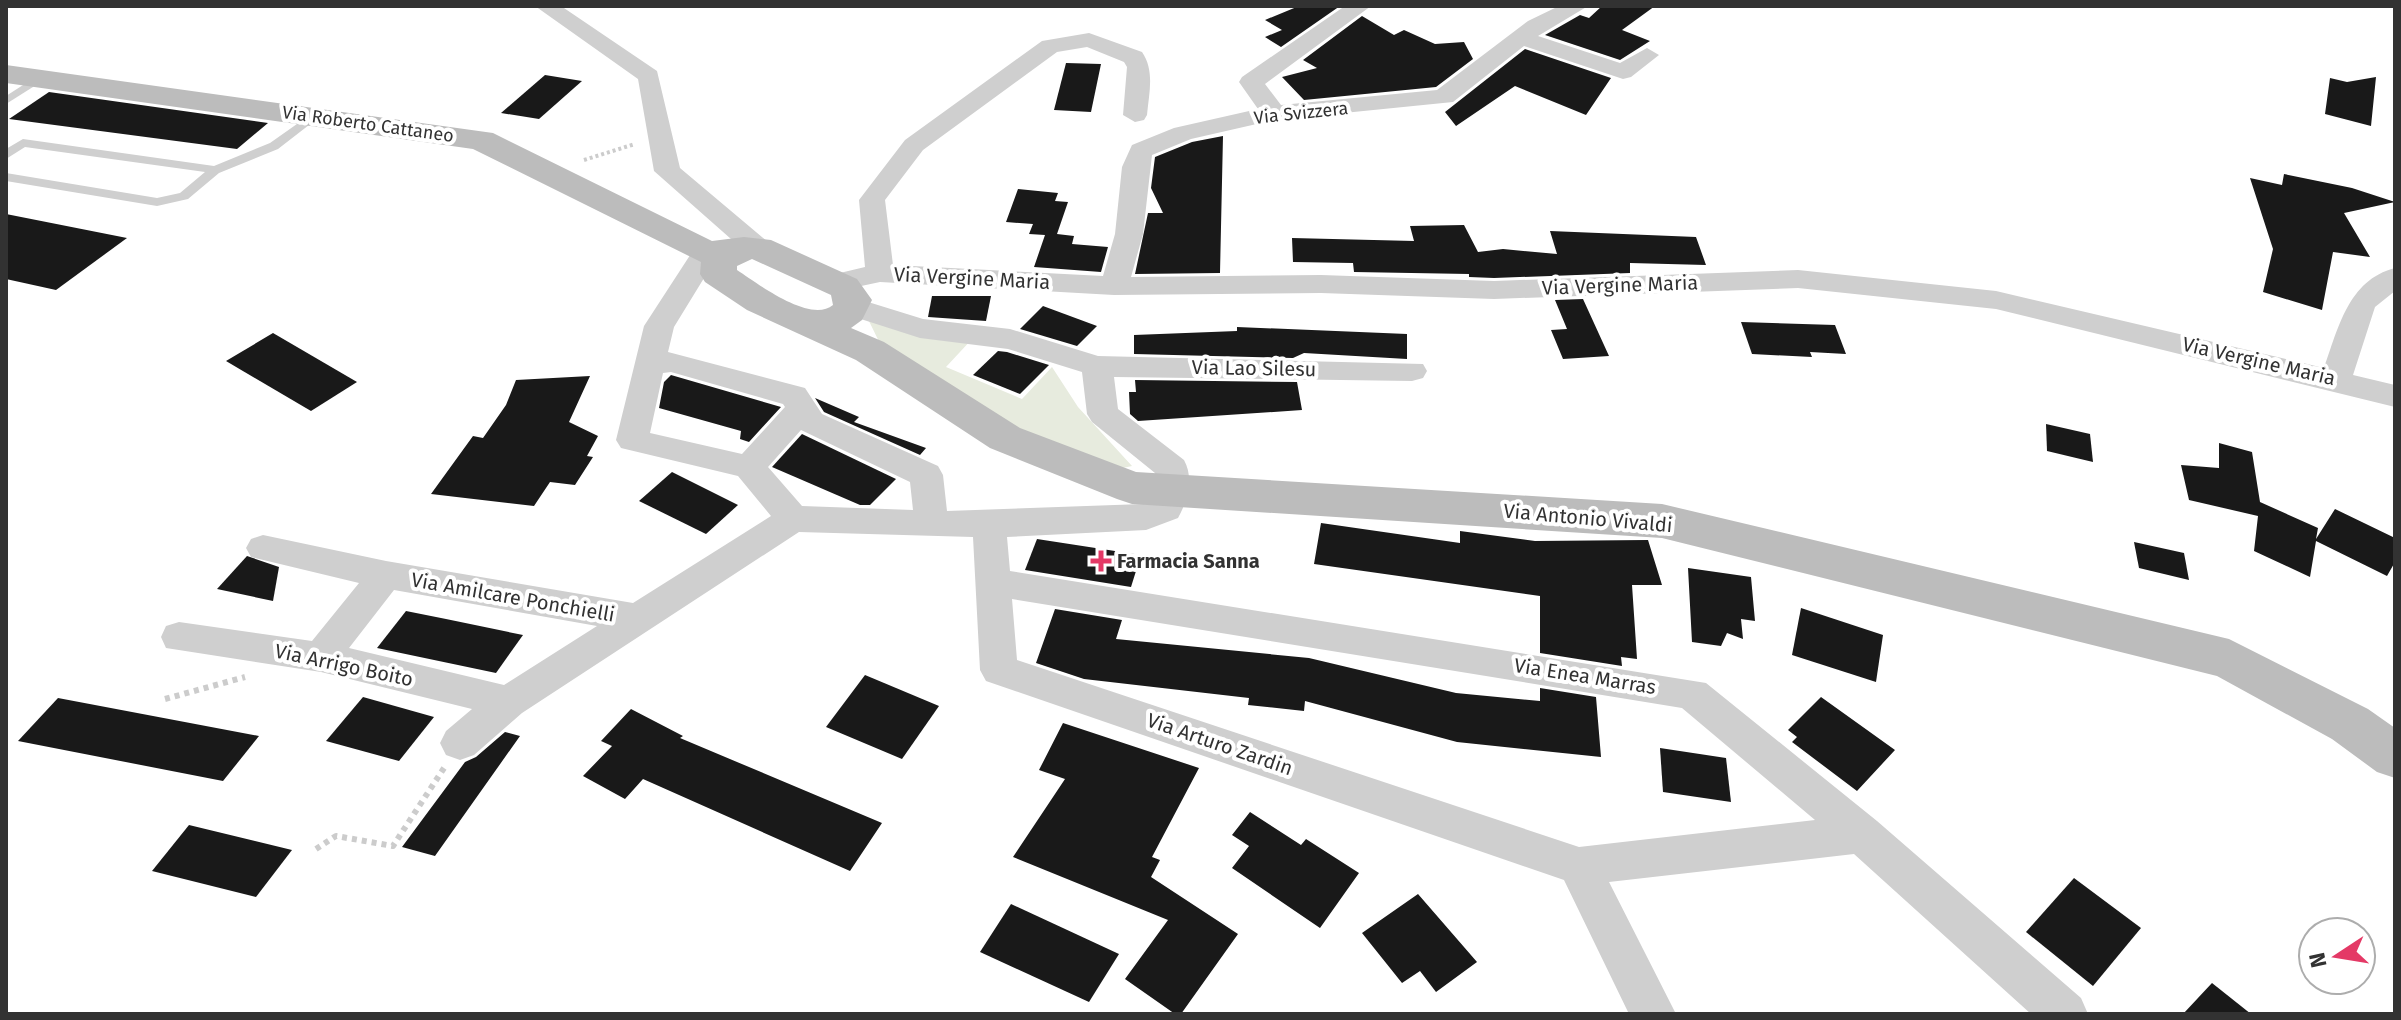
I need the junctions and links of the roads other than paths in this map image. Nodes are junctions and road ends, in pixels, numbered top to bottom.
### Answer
1 (546, 6) edge
2 (1360, 6) edge
3 (1577, 6) edge
4 (1522, 38) junction
5 (1647, 55) dead end
6 (22, 77) edge
7 (6, 101) edge
8 (1274, 113) junction
9 (1135, 115) dead end
10 (314, 116) junction
11 (6, 155) edge
12 (215, 170) junction
13 (6, 177) edge
14 (730, 262) junction
15 (880, 273) junction
16 (2395, 277) edge
17 (1114, 286) junction
18 (681, 297) junction
19 (845, 300) junction
20 (799, 321) junction
21 (870, 351) junction
22 (649, 364) junction
23 (1097, 366) junction
24 (1412, 371) dead end
25 (2336, 379) junction
26 (2395, 396) edge
27 (802, 409) junction
28 (749, 467) junction
29 (1172, 491) junction
30 (793, 519) junction
31 (931, 523) junction
32 (989, 525) junction
33 (263, 548) dead end
34 (386, 575) junction
35 (993, 582) junction
36 (639, 619) junction
37 (179, 637) dead end
38 (321, 657) junction
39 (508, 702) junction
40 (460, 743) road end
41 (2395, 756) edge
42 (1862, 834) junction
43 (1579, 866) junction
44 (1653, 1014) edge
45 (2065, 1014) edge

1 - 14 street
2 - 8 street
3 - 4 street, Via Svizzera
4 - 5 street
4 - 8 street, Via Svizzera
6 - 7 lane
6 - 10 main road, Via Roberto Cattaneo
8 - 17 street, Via Svizzera
9 - 15 street
10 - 12 lane
10 - 14 main road, Via Roberto Cattaneo
11 - 12 lane
12 - 13 lane
14 - 18 street
14 - 18 street
14 - 19 main road
14 - 20 main road, Via Antonio Vivaldi
15 - 17 street, Via Vergine Maria
15 - 19 street, Via Vergine Maria
16 - 25 street
17 - 25 street, Via Vergine Maria
18 - 22 street
19 - 20 main road
19 - 21 main road
19 - 23 street, Via Lao Silesu
20 - 21 main road, Via Antonio Vivaldi
21 - 29 main road, Via Antonio Vivaldi
22 - 27 street
22 - 28 street
23 - 24 street, Via Lao Silesu
23 - 29 street
25 - 26 street, Via Vergine Maria
27 - 28 street
27 - 31 street
28 - 30 street
29 - 32 street
29 - 41 main road, Via Antonio Vivaldi
30 - 31 street
30 - 36 street
31 - 32 street
32 - 35 street, Via Arturo Zardin
33 - 34 street, Via Amilcare Ponchielli
34 - 36 street, Via Amilcare Ponchielli
34 - 38 street, Via Amilcare Ponchielli
35 - 42 street, Via Enea Marras
35 - 43 street, Via Arturo Zardin
36 - 39 street
37 - 38 street, Via Arrigo Boito
38 - 39 street, Via Arrigo Boito
39 - 40 street
42 - 43 street, Via Arturo Zardin
42 - 45 street, Via Enea Marras
43 - 44 street

